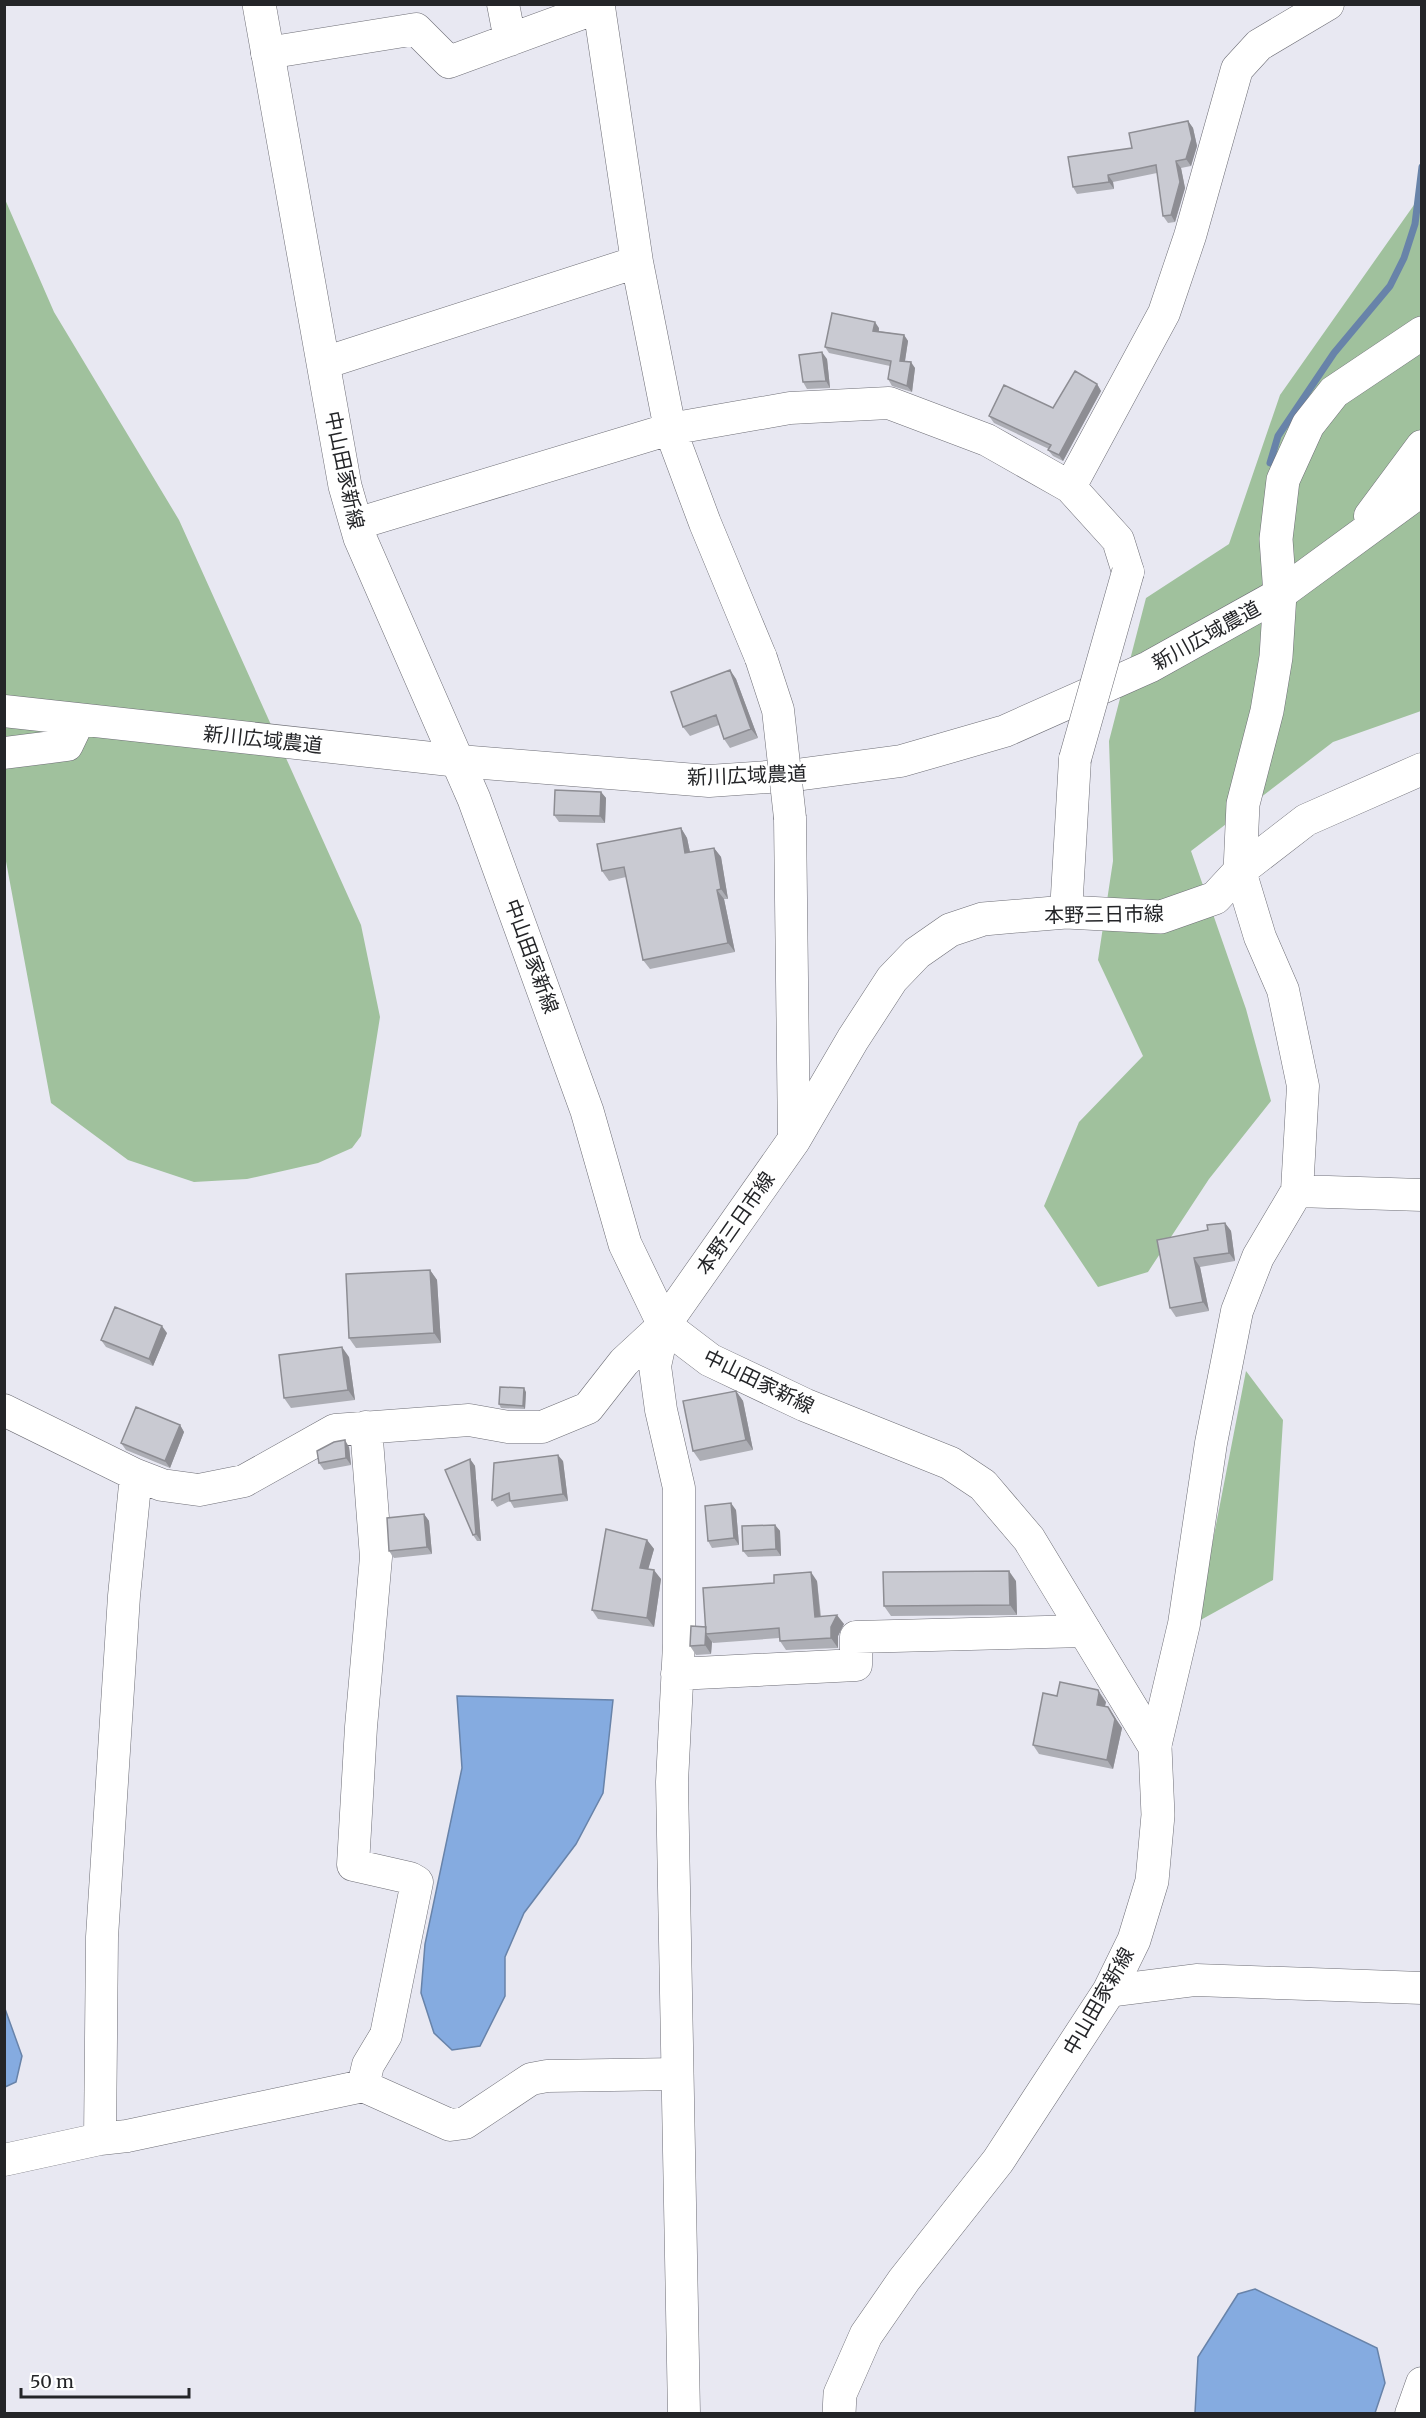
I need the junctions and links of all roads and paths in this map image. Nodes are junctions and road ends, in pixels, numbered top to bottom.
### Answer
1 (259, 4) edge
2 (503, 4) edge
3 (1328, 4) edge
4 (510, 39) junction
5 (267, 53) junction
6 (637, 262) junction
7 (1422, 333) edge
8 (324, 363) junction
9 (670, 429) junction
10 (1422, 446) edge
11 (1070, 487) junction
12 (1422, 490) edge
13 (356, 524) junction
14 (1352, 541) junction
15 (1280, 594) junction
16 (4, 711) edge
17 (79, 720) junction
18 (4, 753) edge
19 (459, 761) junction
20 (1422, 769) edge
21 (1240, 872) junction
22 (1066, 912) junction
23 (794, 1140) junction
24 (1297, 1191) junction
25 (1422, 1194) edge
26 (664, 1325) junction
27 (4, 1410) edge
28 (366, 1427) junction
29 (136, 1475) junction
30 (1085, 1631) junction
31 (677, 1674) junction
32 (1155, 1747) junction
33 (1422, 1988) edge
34 (1109, 1991) junction
35 (677, 2074) junction
36 (363, 2086) junction
37 (100, 2139) junction
38 (4, 2160) edge
39 (1422, 2383) edge
40 (684, 2414) edge
41 (839, 2414) edge
42 (1411, 2414) edge

1 - 5 main road, 中山田家新線
2 - 4 street
3 - 11 street
4 - 5 street
4 - 6 street
5 - 8 main road, 中山田家新線
6 - 8 street
6 - 9 street
7 - 15 main road
8 - 13 main road, 中山田家新線
9 - 11 street
9 - 13 street
9 - 23 street, bridge
10 - 14 street
11 - 22 street, bridge
12 - 14 street, 新川広域農道
13 - 19 main road, 中山田家新線
14 - 15 street, 新川広域農道
15 - 19 street, 新川広域農道
15 - 21 main road
16 - 17 street, 新川広域農道
17 - 18 street
17 - 19 street, 新川広域農道
19 - 26 main road, 中山田家新線
20 - 21 street
21 - 22 main road, 本野三日市線
21 - 24 street
22 - 23 main road, 本野三日市線
23 - 26 main road, 本野三日市線
24 - 25 street
24 - 32 street
26 - 28 street
26 - 30 main road, 中山田家新線
26 - 31 street
27 - 29 street
28 - 29 street
28 - 36 street
29 - 37 street
30 - 31 street
30 - 32 main road, 中山田家新線
31 - 35 street
32 - 34 main road, 中山田家新線
33 - 34 street
34 - 41 main road, 中山田家新線
35 - 36 street
35 - 40 street
36 - 37 street
37 - 38 street
39 - 42 street

